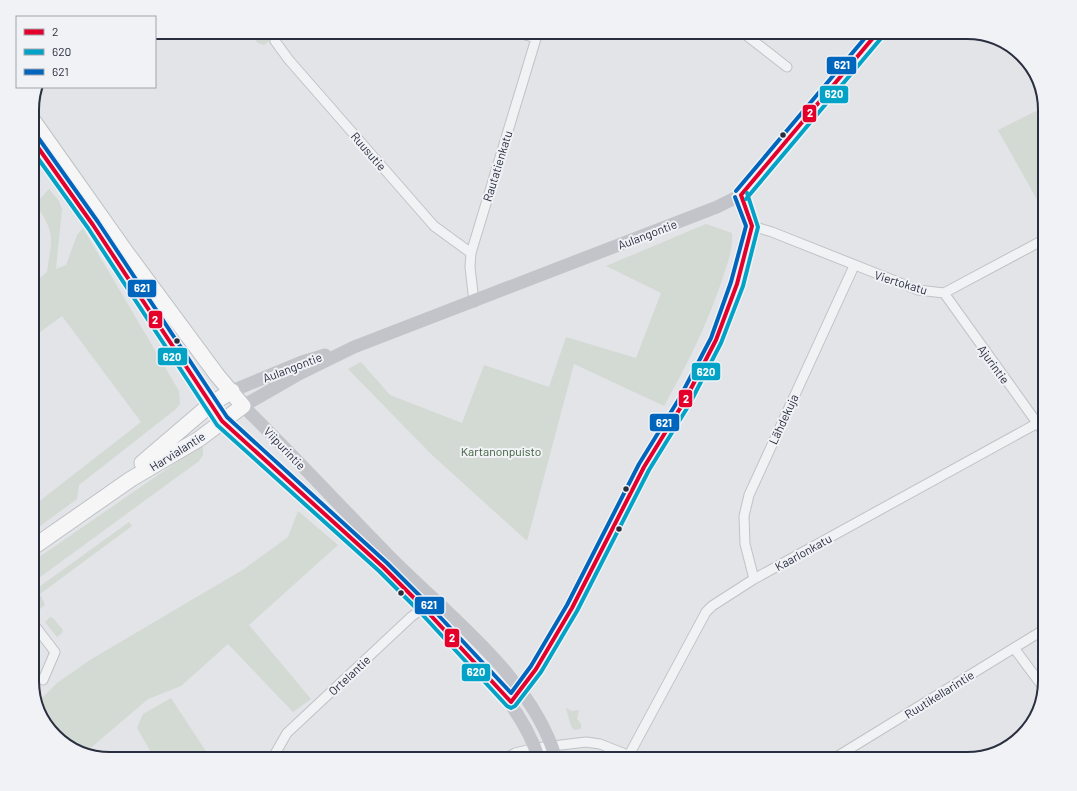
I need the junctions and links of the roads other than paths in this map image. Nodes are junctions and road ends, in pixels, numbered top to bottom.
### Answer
1 (278, 39) edge
2 (536, 39) edge
3 (751, 39) edge
4 (872, 39) edge
5 (787, 66) dead end
6 (39, 130) edge
7 (39, 148) edge
8 (741, 195) junction
9 (98, 222) junction
10 (752, 226) junction
11 (1038, 243) edge
12 (471, 253) junction
13 (854, 266) junction
14 (944, 293) junction
15 (474, 302) junction
16 (354, 348) junction
17 (232, 391) junction
18 (211, 404) junction
19 (243, 406) junction
20 (1038, 417) edge
21 (222, 421) junction
22 (1038, 423) edge
23 (109, 494) junction
24 (39, 543) edge
25 (754, 579) junction
26 (435, 599) junction
27 (423, 607) junction
28 (39, 631) edge
29 (1038, 633) edge
30 (1014, 648) junction
31 (43, 680) dead end
32 (1038, 680) edge
33 (520, 690) junction
34 (511, 702) junction
35 (552, 746) junction
36 (276, 752) edge
37 (536, 752) edge
38 (539, 752) edge
39 (554, 752) edge
40 (621, 752) edge
41 (631, 752) edge
42 (844, 752) edge

1 - 12 street, Ruusutie
2 - 12 street, Rautatienkatu
3 - 5 street
4 - 8 main road, Aulangontie
6 - 9 main road, Viipurintie
7 - 9 main road, Viipurintie
8 - 10 street
8 - 15 main road, Aulangontie
9 - 17 main road, Viipurintie
9 - 18 main road, Viipurintie
10 - 13 street, Viertokatu
10 - 33 street
11 - 14 street, Viertokatu
12 - 15 street, Rautatienkatu
13 - 14 street, Viertokatu
13 - 25 street, Lähdekuja
14 - 20 street, Ajurintie
15 - 16 main road, Aulangontie
16 - 17 main road, Aulangontie
16 - 19 main road, Aulangontie
17 - 18 main road, Harvialantie
17 - 19 main road, Viipurintie
18 - 21 main road, Viipurintie
18 - 23 main road, Harvialantie
19 - 21 main road, Harvialantie
19 - 26 main road, Viipurintie
21 - 23 main road, Harvialantie
21 - 27 main road, Viipurintie
22 - 25 street, Kaarlonkatu
23 - 24 main road, Harvialantie
25 - 41 street, Kaarlonkatu
26 - 27 street, Ortelantie
26 - 33 main road, Viipurintie
27 - 34 main road, Viipurintie
27 - 36 street, Ortelantie
28 - 31 street
29 - 30 street, Ruutikellarintie
30 - 32 street
30 - 42 street, Ruutikellarintie
33 - 34 street
33 - 35 main road, Viipurintie
34 - 37 main road, Viipurintie
35 - 38 street
35 - 39 main road, Viipurintie
35 - 40 street

